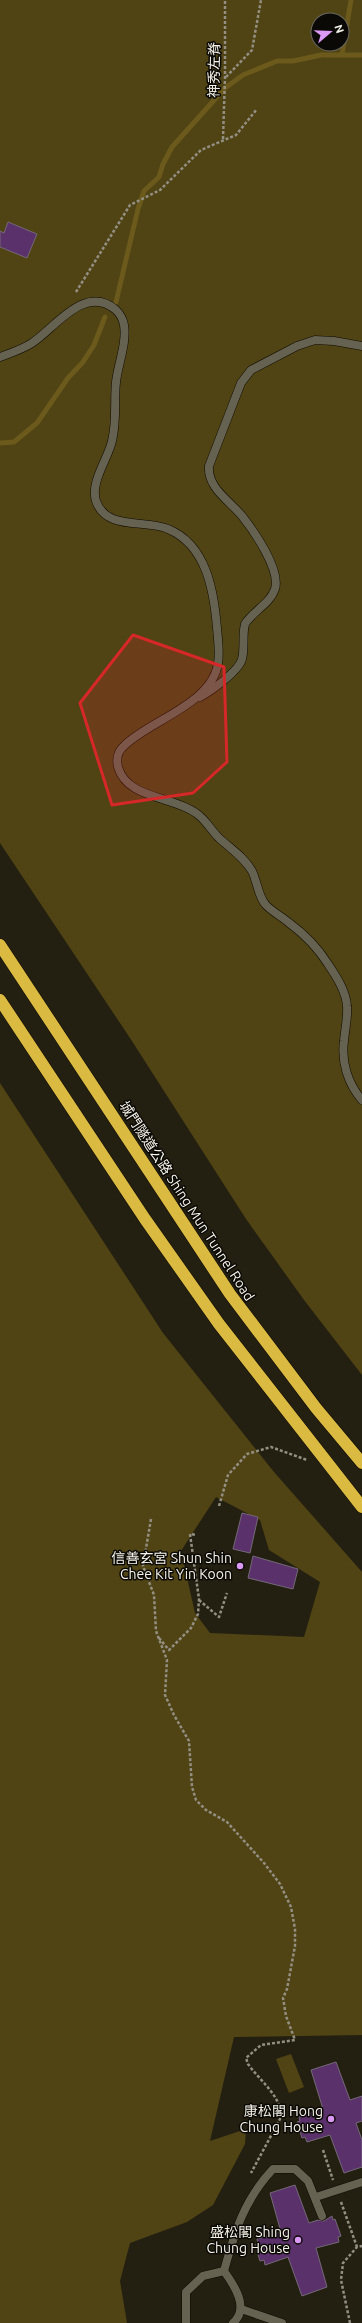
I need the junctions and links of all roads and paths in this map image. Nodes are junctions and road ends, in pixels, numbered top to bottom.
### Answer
1 (224, 0) edge
2 (261, 0) edge
3 (225, 77) junction
4 (257, 110) dead end
5 (222, 140) junction
6 (66, 314) junction
7 (362, 346) edge
8 (0, 357) edge
9 (192, 700) junction
10 (0, 945) edge
11 (0, 1000) edge
12 (362, 1100) edge
13 (362, 1463) edge
14 (328, 1464) junction
15 (219, 1506) dead end
16 (362, 1507) edge
17 (151, 1519) dead end
18 (196, 1535) dead end
19 (227, 1593) dead end
20 (199, 1599) junction
21 (157, 1636) junction
22 (362, 2182) edge
23 (257, 2186) junction
24 (316, 2197) junction
25 (322, 2216) dead end
26 (362, 2246) edge
27 (224, 2271) junction
28 (241, 2309) junction
29 (237, 2321) edge
30 (186, 2323) edge
31 (282, 2323) edge
32 (350, 2323) edge

1 - 3 path, 神秀左脊
2 - 3 path
3 - 5 path, 神秀左脊
4 - 5 path
5 - 6 path
6 - 8 lane
6 - 9 lane
7 - 9 lane
9 - 12 lane
10 - 13 highway, 城門隧道公路 Shing Mun Tunnel Road
11 - 14 highway
14 - 15 path
14 - 16 highway
17 - 21 path
18 - 20 path
19 - 20 path
20 - 21 path
21 - 23 path
22 - 24 lane
23 - 24 lane
23 - 27 lane
24 - 25 lane
26 - 32 path
27 - 28 lane
27 - 30 lane
28 - 29 lane
28 - 31 lane

